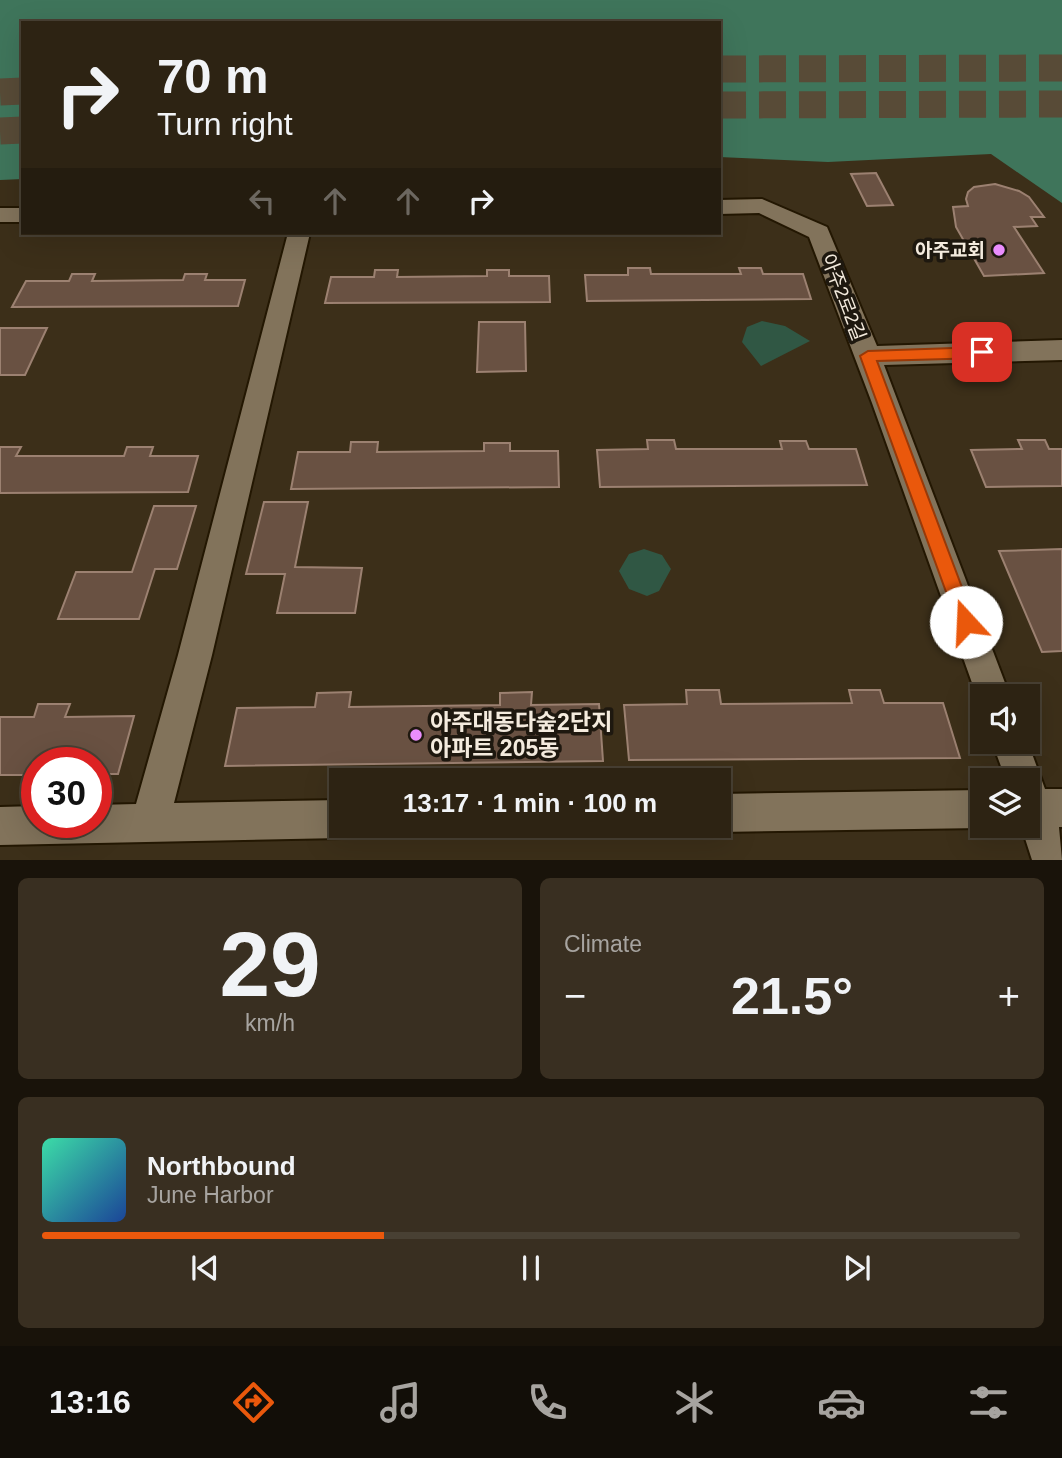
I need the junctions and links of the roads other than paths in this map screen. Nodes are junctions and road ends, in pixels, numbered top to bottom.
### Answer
1 (721, 207) edge
2 (0, 215) edge
3 (21, 215) edge
4 (299, 235) edge
5 (1062, 349) edge
6 (868, 356) junction
7 (989, 684) edge
8 (970, 809) edge
9 (731, 813) edge
10 (1040, 817) edge
11 (329, 819) edge
12 (150, 822) junction
13 (0, 826) edge
14 (1052, 859) edge

1 - 6 street, 아주2로2길
2 - 3 street
4 - 12 street
5 - 6 street
6 - 7 street, 아주2로2길
8 - 9 street
10 - 14 street
11 - 12 street
12 - 13 street

